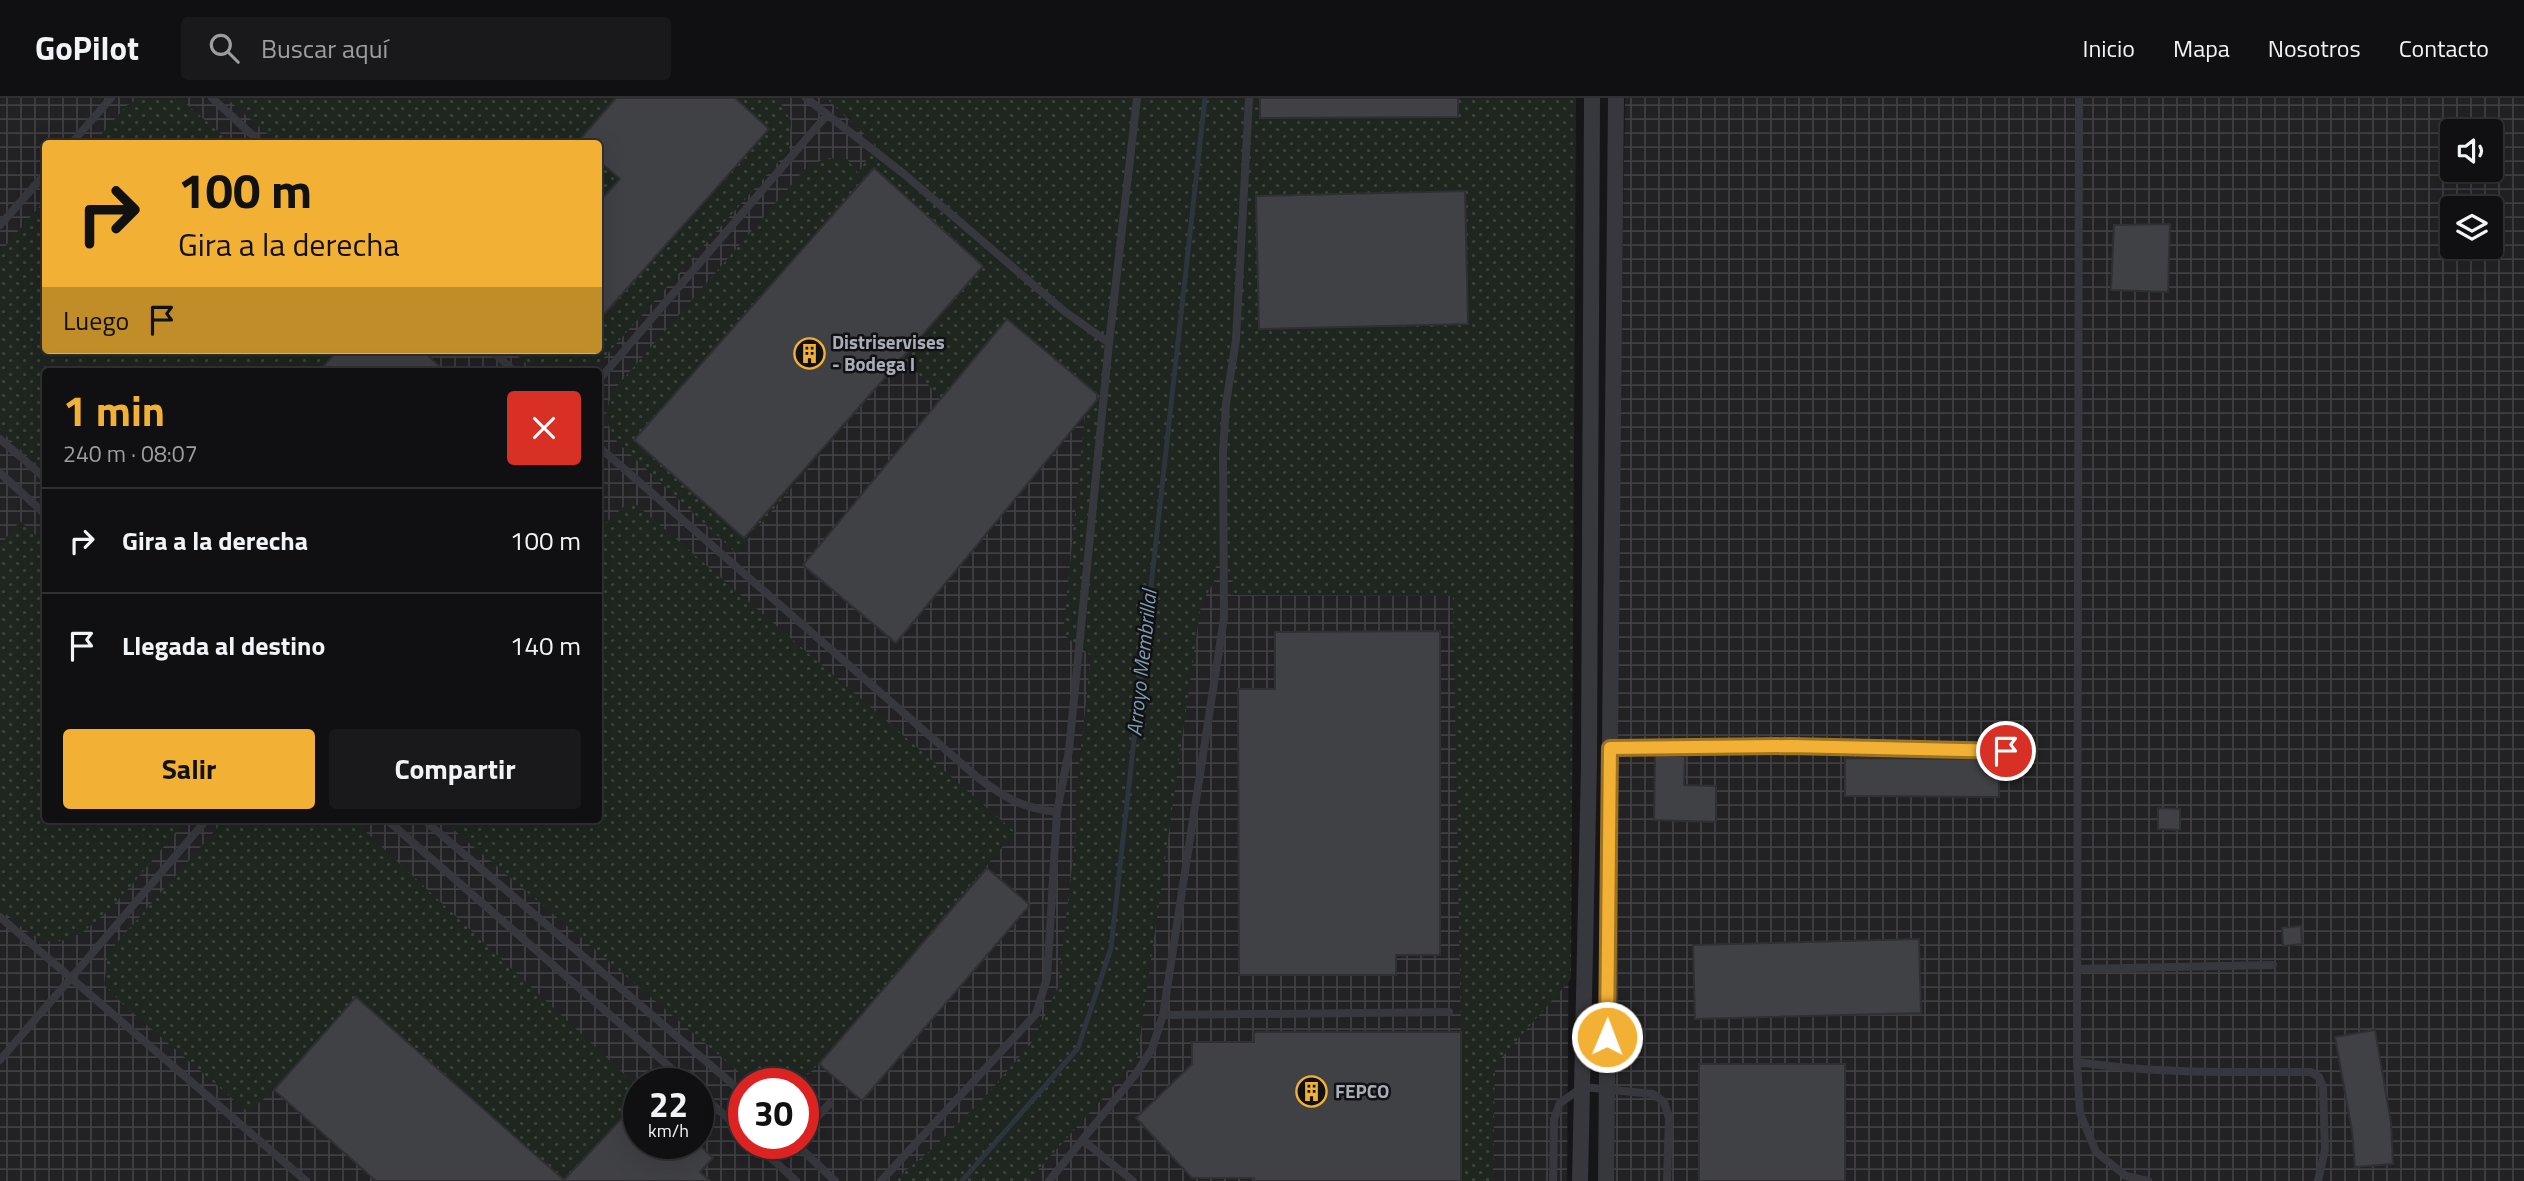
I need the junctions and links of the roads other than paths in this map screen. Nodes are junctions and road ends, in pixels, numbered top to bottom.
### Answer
1 (111, 98) edge
2 (212, 98) edge
3 (806, 98) edge
4 (1137, 98) edge
5 (1249, 98) edge
6 (1592, 98) edge
7 (1616, 98) edge
8 (2079, 98) edge
9 (826, 116) junction
10 (74, 140) edge
11 (258, 140) edge
12 (42, 178) edge
13 (0, 225) edge
14 (1614, 266) junction
15 (1591, 267) junction
16 (1109, 343) junction
17 (495, 354) edge
18 (511, 368) edge
19 (602, 376) edge
20 (0, 439) edge
21 (602, 449) edge
22 (0, 473) edge
23 (42, 476) edge
24 (42, 511) edge
25 (1610, 748) junction
26 (2006, 751) dead end
27 (1057, 812) junction
28 (204, 823) edge
29 (391, 823) edge
30 (428, 823) edge
31 (0, 917) edge
32 (2273, 965) dead end
33 (2077, 969) junction
34 (71, 978) junction
35 (1449, 1012) dead end
36 (1163, 1015) junction
37 (0, 1060) edge
38 (2077, 1062) junction
39 (671, 1068) edge
40 (728, 1080) edge
41 (1583, 1087) junction
42 (1607, 1090) junction
43 (829, 1104) dead end
44 (714, 1106) edge
45 (819, 1115) edge
46 (728, 1118) edge
47 (1084, 1141) junction
48 (772, 1159) edge
49 (812, 1159) edge
50 (306, 1181) edge
51 (796, 1181) edge
52 (835, 1181) edge
53 (881, 1181) edge
54 (1049, 1181) edge
55 (1133, 1181) edge
56 (1553, 1181) edge
57 (1580, 1181) edge
58 (1606, 1181) edge
59 (1667, 1181) edge
60 (2148, 1181) edge
61 (2318, 1181) edge

1 - 10 lane
2 - 11 lane
3 - 9 lane
4 - 16 lane
5 - 36 lane
6 - 15 street
7 - 14 street
8 - 33 lane
9 - 16 lane
9 - 19 lane
12 - 13 lane
14 - 15 street
14 - 25 street
15 - 41 street
16 - 27 lane
17 - 18 lane
20 - 23 lane
21 - 27 lane
22 - 24 lane
25 - 26 lane
25 - 42 street
27 - 53 lane
28 - 34 lane
29 - 39 lane
30 - 40 lane
31 - 34 lane
32 - 33 lane
33 - 38 lane
34 - 37 lane
34 - 50 lane
35 - 36 lane
36 - 47 lane
38 - 60 lane
38 - 61 lane
41 - 42 lane
41 - 56 lane
41 - 57 street
42 - 58 street
42 - 59 lane
43 - 45 lane
44 - 46 lane
47 - 54 lane
47 - 55 lane
48 - 51 lane
49 - 52 lane

